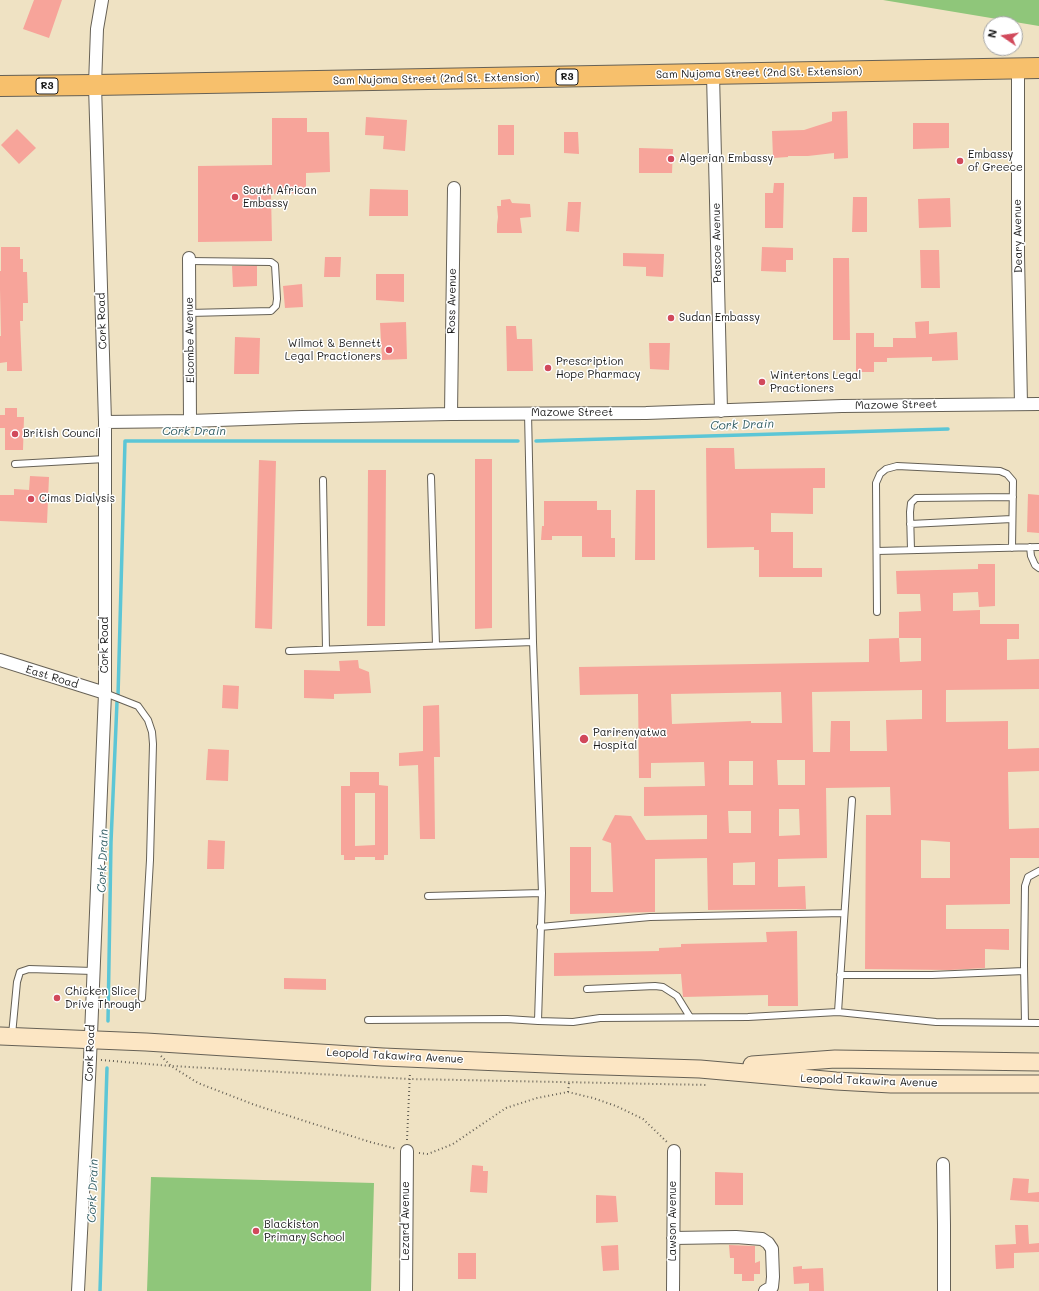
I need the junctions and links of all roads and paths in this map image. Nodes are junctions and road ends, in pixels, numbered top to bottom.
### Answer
1 (102, 0) edge
2 (1018, 68) junction
3 (1039, 68) edge
4 (713, 74) junction
5 (0, 86) edge
6 (95, 86) junction
7 (454, 188) dead end
8 (189, 260) joint
9 (189, 313) junction
10 (1021, 404) junction
11 (1039, 404) edge
12 (721, 411) junction
13 (528, 413) junction
14 (451, 414) junction
15 (190, 421) junction
16 (105, 422) junction
17 (105, 459) junction
18 (15, 464) dead end
19 (431, 477) dead end
20 (323, 480) dead end
21 (1012, 497) junction
22 (1012, 519) junction
23 (910, 524) junction
24 (1030, 547) junction
25 (1039, 547) edge
26 (1012, 548) junction
27 (910, 550) junction
28 (877, 551) junction
29 (1039, 568) edge
30 (878, 612) dead end
31 (533, 642) junction
32 (436, 645) junction
33 (326, 649) junction
34 (289, 651) dead end
35 (0, 660) edge
36 (105, 693) junction
37 (852, 800) dead end
38 (1039, 871) edge
39 (542, 893) junction
40 (428, 896) dead end
41 (844, 913) junction
42 (540, 927) junction
43 (93, 971) junction
44 (1024, 971) junction
45 (840, 975) junction
46 (587, 989) dead end
47 (142, 998) dead end
48 (838, 1012) junction
49 (690, 1017) junction
50 (368, 1020) dead end
51 (538, 1021) junction
52 (1025, 1023) junction
53 (1039, 1023) edge
54 (6, 1036) edge
55 (90, 1040) junction
56 (146, 1042) junction
57 (410, 1057) junction
58 (90, 1059) junction
59 (1039, 1062) edge
60 (171, 1066) junction
61 (700, 1069) junction
62 (410, 1079) junction
63 (1039, 1084) edge
64 (713, 1085) dead end
65 (674, 1151) joint
66 (407, 1152) junction
67 (943, 1164) dead end
68 (673, 1238) junction
69 (78, 1291) edge
70 (406, 1291) edge
71 (673, 1291) edge
72 (765, 1291) edge
73 (944, 1291) edge

1 - 6 street, Cork Road
2 - 3 highway, Sam Nujoma Street (2nd St. Extension) / R3
2 - 4 highway, Sam Nujoma Street (2nd St. Extension) / R3
2 - 10 street, Deary Avenue
4 - 6 highway, Sam Nujoma Street (2nd St. Extension) / R3
4 - 12 street, Pascoe Avenue
5 - 6 highway, Sam Nujoma Street (2nd St. Extension) / R3
6 - 16 street, Cork Road
7 - 14 street, Ross Avenue
8 - 9 street, Elcombe Avenue
8 - 9 lane
9 - 15 street, Elcombe Avenue
10 - 11 street, Mazowe Street
10 - 12 street, Mazowe Street
12 - 13 street, Mazowe Street
13 - 14 street, Mazowe Street
13 - 31 lane
14 - 15 street, Mazowe Street
15 - 16 street, Mazowe Street
16 - 17 street, Cork Road
17 - 18 lane
17 - 36 street, Cork Road
19 - 32 lane
20 - 33 lane
21 - 22 lane
21 - 23 lane
21 - 28 lane
22 - 23 lane
22 - 26 lane
23 - 27 lane
24 - 25 lane
24 - 26 lane
24 - 29 lane
26 - 27 lane
27 - 28 lane
28 - 30 lane
31 - 32 lane
31 - 39 lane
32 - 33 lane
33 - 34 lane
35 - 36 street, East Road
36 - 43 street, Cork Road
36 - 47 lane
37 - 41 lane
38 - 44 lane
39 - 40 lane
39 - 42 lane
41 - 42 lane
41 - 45 lane
42 - 51 lane
43 - 54 lane
43 - 55 street, Cork Road
44 - 45 lane
44 - 52 lane
45 - 48 lane
46 - 49 lane
48 - 49 lane
48 - 52 lane
49 - 51 lane
50 - 51 lane
52 - 53 lane
54 - 55 main road, Leopold Takawira Avenue
55 - 56 main road, Leopold Takawira Avenue
55 - 58 street, Cork Road
56 - 57 main road, Leopold Takawira Avenue
56 - 60 path
57 - 61 main road, Leopold Takawira Avenue
57 - 62 path
58 - 60 path
58 - 69 street, Cork Road
59 - 61 main road, Leopold Takawira Avenue
60 - 62 path
60 - 66 path
61 - 63 main road, Leopold Takawira Avenue
62 - 64 path
62 - 66 path
65 - 66 path
65 - 68 street, Lawson Avenue
66 - 70 street, Lezard Avenue
67 - 73 street
68 - 71 street, Lawson Avenue
68 - 72 street

